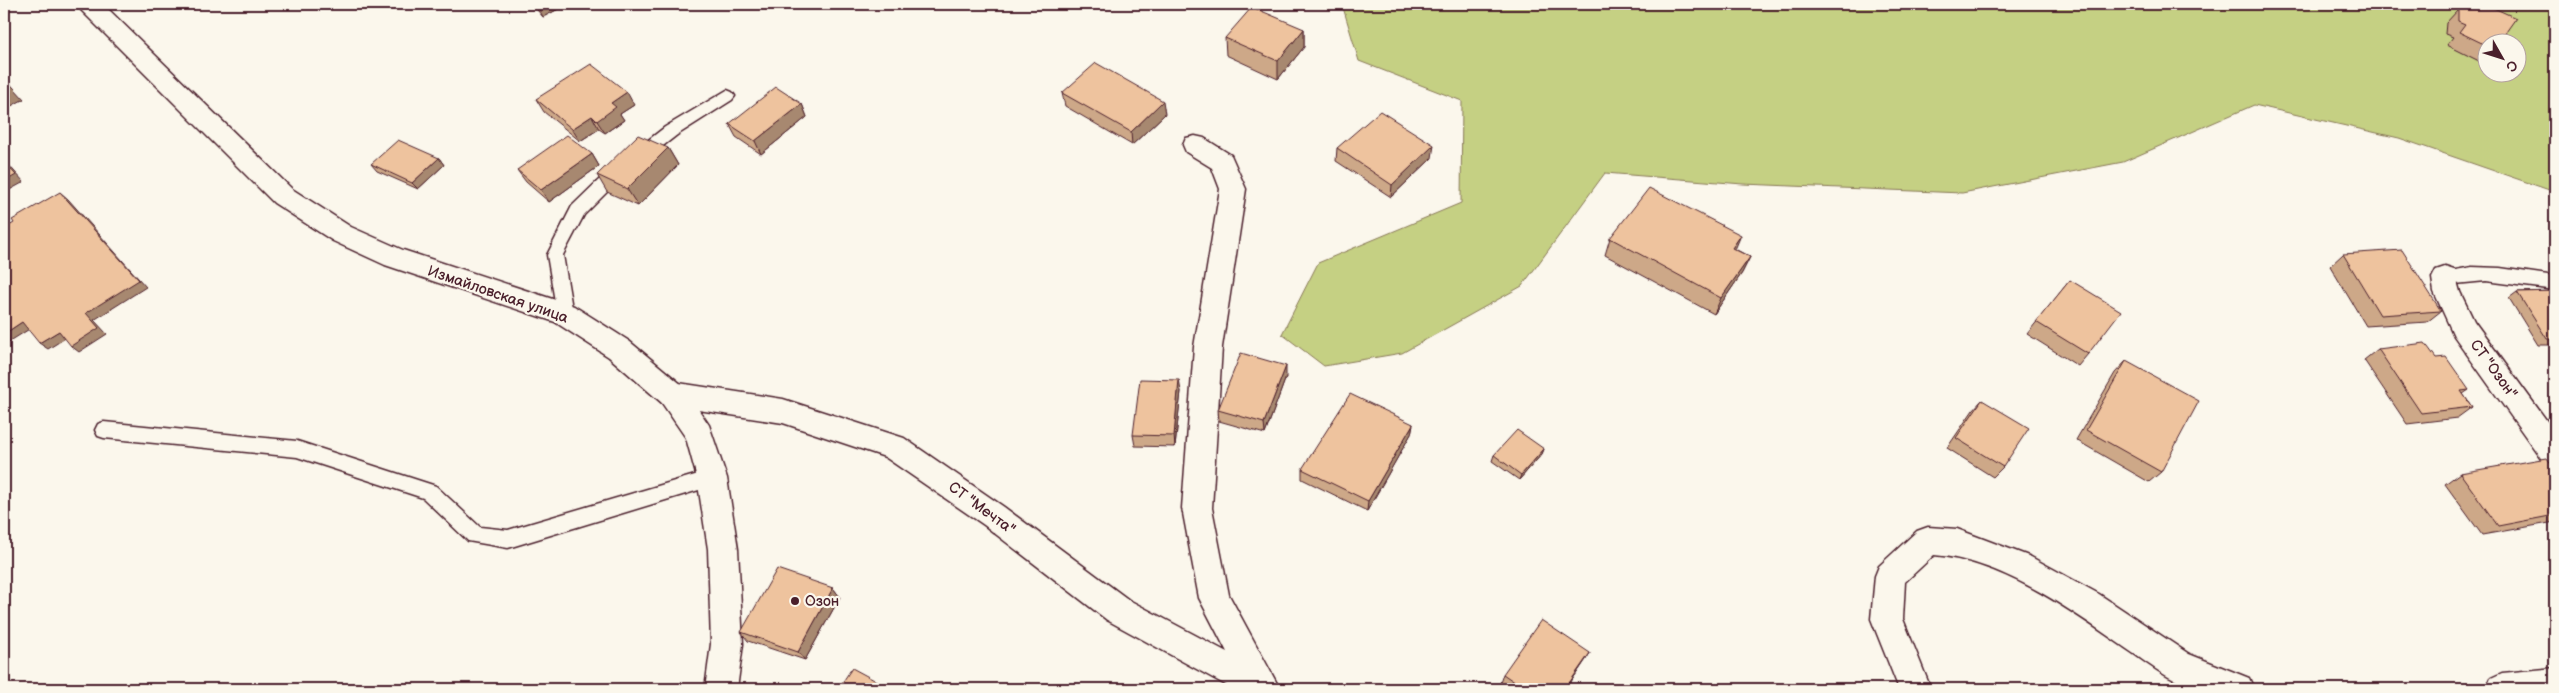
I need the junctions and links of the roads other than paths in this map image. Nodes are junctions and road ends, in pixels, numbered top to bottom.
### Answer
1 (89, 4) edge
2 (727, 96) dead end
3 (1195, 145) dead end
4 (2445, 278) joint
5 (2555, 283) edge
6 (564, 314) junction
7 (672, 394) junction
8 (104, 430) dead end
9 (2555, 455) edge
10 (712, 478) junction
11 (2555, 683) edge
12 (721, 689) edge
13 (1264, 689) edge
14 (1915, 689) edge
15 (2238, 689) edge
16 (2502, 689) edge

1 - 6 street, Измайловская улица
2 - 6 lane
3 - 13 street
4 - 5 lane
4 - 9 street, СТ "Озон"
6 - 7 street, Измайловская улица
7 - 10 street, Измайловская улица
7 - 13 street, СТ "Мечта"
8 - 10 lane
10 - 12 street, Измайловская улица
11 - 16 street
14 - 15 street

